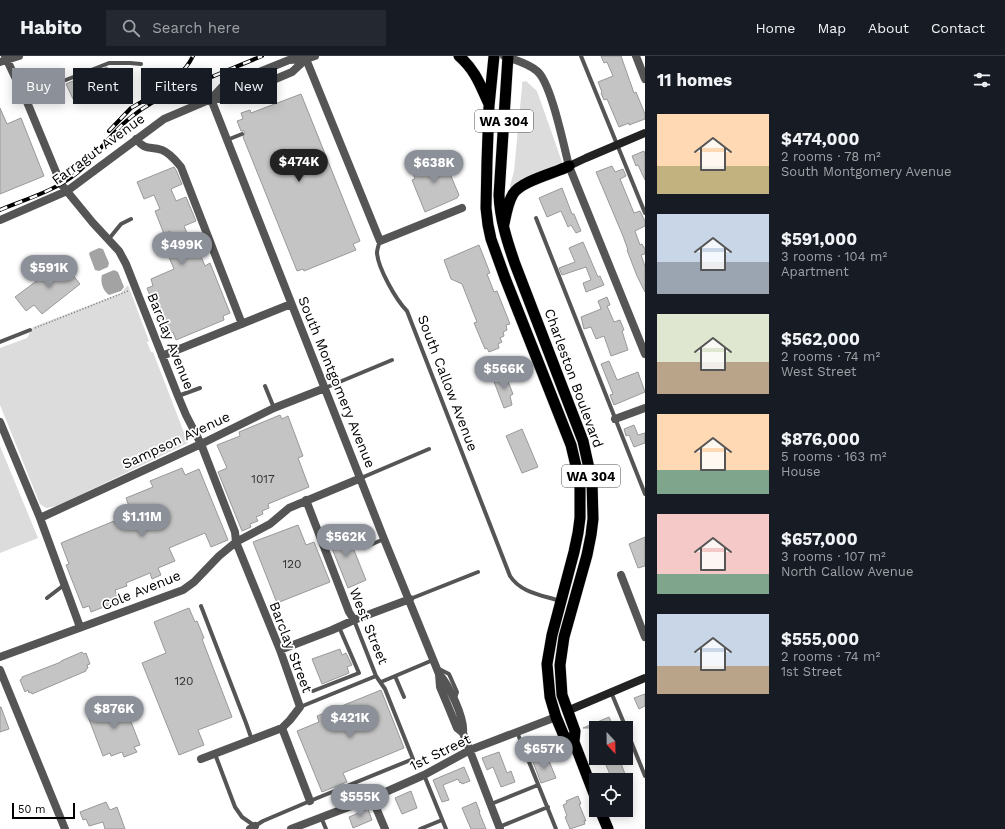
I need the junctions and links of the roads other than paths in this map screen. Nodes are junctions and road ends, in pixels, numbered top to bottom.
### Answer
1 (19, 56) edge
2 (315, 56) edge
3 (459, 56) edge
4 (494, 56) edge
5 (581, 56) edge
6 (636, 56) edge
7 (507, 57) edge
8 (306, 59) junction
9 (4, 60) edge
10 (141, 64) dead end
11 (645, 79) edge
12 (65, 80) edge
13 (212, 98) edge
14 (212, 99) edge
15 (212, 102) edge
16 (199, 104) edge
17 (489, 106) junction
18 (645, 133) edge
19 (242, 134) dead end
20 (136, 139) junction
21 (227, 140) junction
22 (618, 144) junction
23 (569, 166) junction
24 (66, 191) junction
25 (462, 208) dead end
26 (645, 213) edge
27 (536, 218) dead end
28 (131, 219) dead end
29 (0, 220) edge
30 (503, 226) junction
31 (108, 240) junction
32 (380, 241) junction
33 (291, 304) junction
34 (242, 324) junction
35 (30, 330) road end
36 (0, 342) edge
37 (645, 354) edge
38 (162, 356) junction
39 (392, 360) dead end
40 (265, 386) dead end
41 (200, 388) dead end
42 (325, 388) junction
43 (178, 396) junction
44 (274, 408) junction
45 (645, 408) edge
46 (615, 419) junction
47 (0, 422) edge
48 (201, 444) junction
49 (428, 449) dead end
50 (361, 478) junction
51 (645, 494) edge
52 (306, 500) junction
53 (40, 518) junction
54 (384, 539) junction
55 (236, 542) junction
56 (363, 548) dead end
57 (478, 572) dead end
58 (621, 575) dead end
59 (64, 585) junction
60 (47, 598) dead end
61 (410, 599) junction
62 (560, 601) junction
63 (201, 606) dead end
64 (354, 620) junction
65 (80, 627) junction
66 (340, 627) junction
67 (645, 637) edge
68 (280, 650) junction
69 (0, 657) edge
70 (433, 660) junction
71 (0, 670) edge
72 (438, 671) junction
73 (376, 676) junction
74 (395, 676) junction
75 (645, 678) edge
76 (381, 682) junction
77 (312, 691) dead end
78 (611, 692) junction
79 (404, 697) dead end
80 (300, 707) junction
81 (567, 711) junction
82 (556, 717) junction
83 (623, 721) edge
84 (282, 728) junction
85 (517, 732) junction
86 (463, 733) junction
87 (252, 740) junction
88 (574, 742) junction
89 (633, 746) edge
90 (470, 750) junction
91 (215, 754) junction
92 (201, 759) dead end
93 (424, 774) junction
94 (645, 776) edge
95 (589, 781) edge
96 (538, 785) junction
97 (372, 798) junction
98 (310, 801) junction
99 (490, 804) junction
100 (548, 808) junction
101 (321, 817) junction
102 (603, 817) edge
103 (442, 820) junction
104 (252, 827) edge
105 (499, 828) edge
106 (65, 829) edge
107 (291, 829) edge
108 (326, 829) edge
109 (385, 829) edge
110 (420, 829) edge
111 (446, 829) edge
112 (556, 829) edge
113 (608, 829) edge

1 - 9 street
2 - 8 street, Farragut Avenue
3 - 17 highway
4 - 17 highway, Charleston Boulevard / WA 304
5 - 22 lane
6 - 11 street
7 - 23 street
7 - 30 highway, Charleston Boulevard / WA 304
8 - 13 street, Farragut Avenue
8 - 14 street, Farragut Avenue
8 - 32 street, South Callow Avenue
9 - 24 street, Barclay Avenue
10 - 12 lane
15 - 21 street, South Montgomery Avenue
16 - 20 street, Farragut Avenue
17 - 62 highway, Charleston Boulevard / WA 304
18 - 22 main road
19 - 21 lane
20 - 24 street, Farragut Avenue
20 - 34 street
21 - 33 street, South Montgomery Avenue
22 - 23 main road
22 - 26 lane
23 - 30 highway
23 - 37 street
24 - 29 street, Farragut Avenue
24 - 31 street, Barclay Avenue
25 - 32 street
27 - 46 lane
28 - 31 lane
30 - 81 highway, Charleston Boulevard / WA 304
31 - 38 street, Barclay Avenue
32 - 62 lane, South Callow Avenue
33 - 34 street
33 - 42 street, South Montgomery Avenue
34 - 38 street
35 - 36 lane
38 - 43 street, Barclay Avenue
39 - 42 lane
40 - 44 lane
41 - 43 lane
42 - 44 street, Sampson Avenue
42 - 50 street, South Montgomery Avenue
43 - 48 street, Barclay Avenue
44 - 48 street, Sampson Avenue
45 - 46 street
46 - 51 lane
47 - 53 street
48 - 53 street, Sampson Avenue
48 - 55 street, Barclay Avenue
49 - 50 lane
50 - 52 street, Cole Avenue
50 - 54 street, South Montgomery Avenue
52 - 55 street, Cole Avenue
52 - 64 street, West Street
53 - 59 street
54 - 56 lane
54 - 61 street, South Montgomery Avenue
55 - 65 street, Cole Avenue
55 - 68 street, Barclay Street
57 - 61 lane
58 - 67 street
59 - 60 lane
59 - 65 street
61 - 64 street
61 - 70 street, South Montgomery Avenue
62 - 82 highway, Charleston Boulevard / WA 304
63 - 87 lane
64 - 66 street
64 - 73 lane, West Street
65 - 69 street, Cole Avenue
66 - 68 street
66 - 77 lane
68 - 80 street, Barclay Street
70 - 72 street, South Montgomery Avenue
70 - 74 lane
71 - 106 street
72 - 86 street, South Montgomery Avenue
72 - 86 street, South Montgomery Avenue
73 - 76 lane, West Street
73 - 80 lane
74 - 76 lane
74 - 79 lane
75 - 78 main road
76 - 98 lane, West Street
78 - 81 main road
78 - 83 lane
80 - 84 street, Barclay Street
81 - 88 highway, WA 304
82 - 85 street, 1st Street
82 - 88 highway, WA 304
84 - 87 street
84 - 98 street
85 - 90 street, 1st Street
85 - 96 lane
86 - 90 street, South Montgomery Avenue
87 - 91 street
88 - 95 highway, WA 304
89 - 94 lane
90 - 93 street, 1st Street
90 - 99 street, South Montgomery Avenue
91 - 92 street
91 - 104 lane
93 - 97 street, 1st Street
93 - 103 lane
96 - 99 lane
96 - 100 lane
97 - 101 street, 1st Street
97 - 109 street
98 - 104 lane
99 - 105 street, South Montgomery Avenue
100 - 105 lane
100 - 112 lane
101 - 107 street, 1st Street
101 - 108 lane
102 - 113 highway
103 - 110 lane
103 - 111 lane

